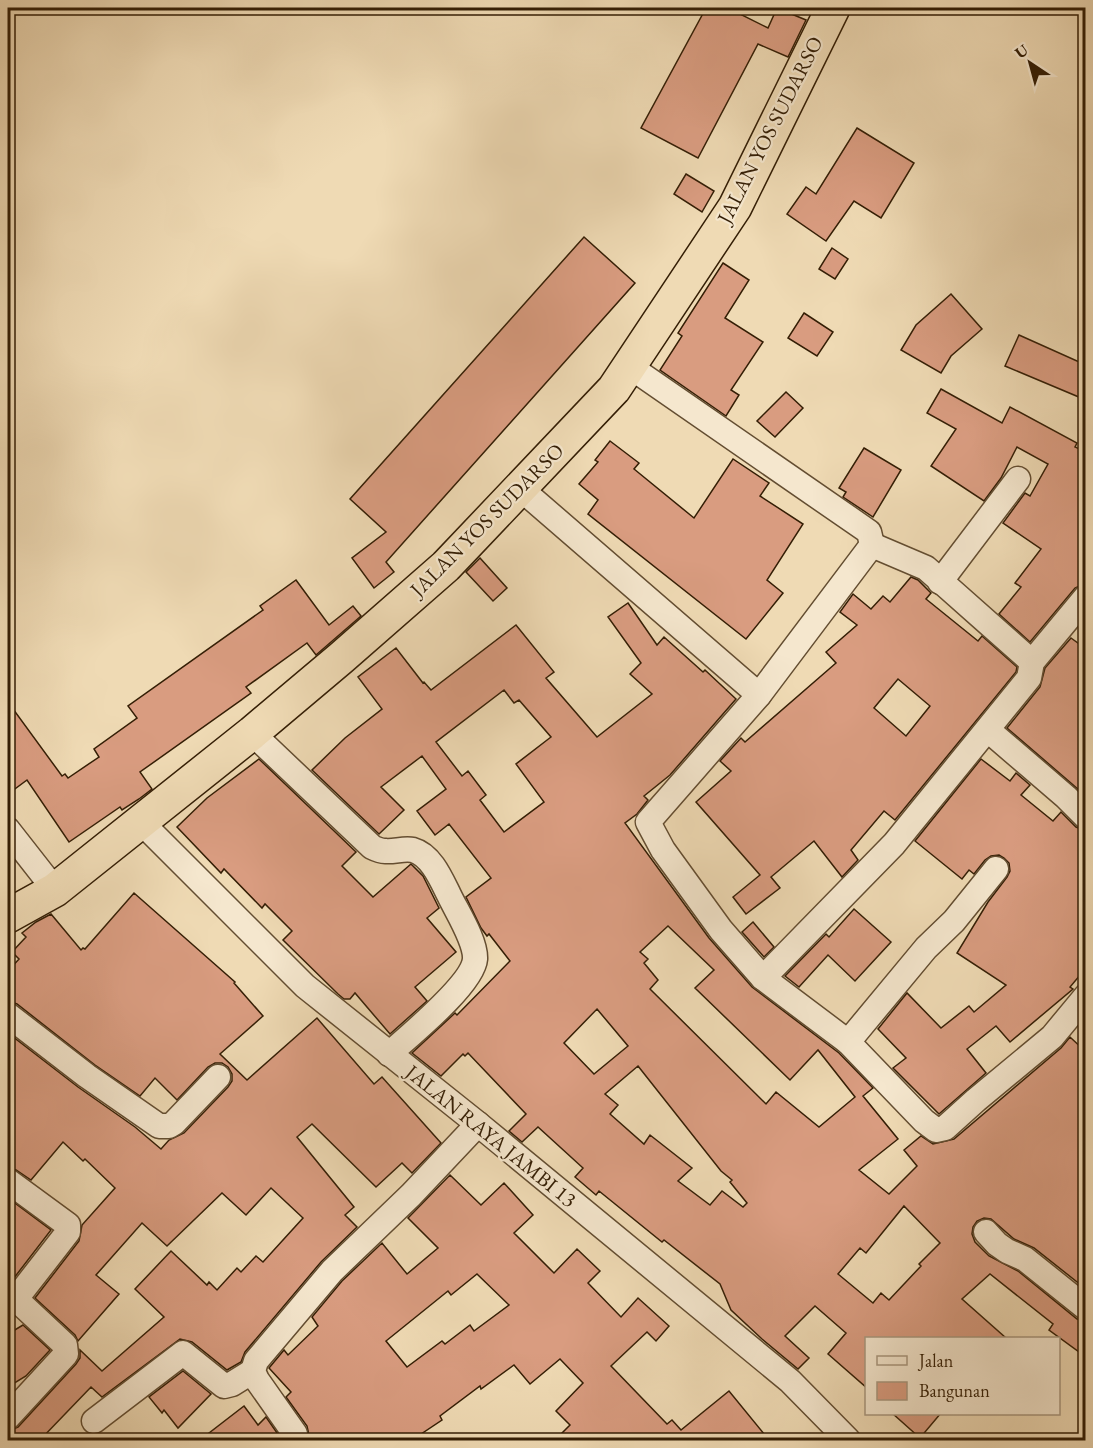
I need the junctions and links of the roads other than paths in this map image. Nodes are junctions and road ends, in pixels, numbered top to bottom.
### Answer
1 (833, 8) edge
2 (629, 366) junction
3 (1018, 479) dead end
4 (521, 489) junction
5 (872, 545) junction
6 (940, 582) junction
7 (1086, 597) edge
8 (1032, 662) junction
9 (759, 695) junction
10 (988, 730) junction
11 (252, 733) junction
12 (1086, 817) edge
13 (141, 822) junction
14 (8, 830) edge
15 (996, 869) dead end
16 (56, 890) junction
17 (8, 916) edge
18 (764, 978) junction
19 (1086, 996) edge
20 (8, 1015) edge
21 (848, 1042) junction
22 (389, 1054) junction
23 (218, 1077) dead end
24 (478, 1124) junction
25 (8, 1181) edge
26 (986, 1232) dead end
27 (1086, 1308) edge
28 (253, 1371) junction
29 (8, 1417) edge
30 (94, 1421) dead end
31 (296, 1440) edge
32 (848, 1440) edge

1 - 2 highway, JALAN YOS SUDARSO
2 - 4 highway, JALAN YOS SUDARSO
2 - 5 street
3 - 6 street
4 - 9 street
4 - 11 highway, JALAN YOS SUDARSO
5 - 6 street
5 - 9 street
6 - 8 street
7 - 8 street
8 - 10 street
9 - 18 street
10 - 12 street
10 - 18 street
11 - 13 highway, JALAN YOS SUDARSO
11 - 22 street
13 - 16 highway, JALAN YOS SUDARSO
13 - 22 street, JALAN RAYA JAMBI 13
14 - 16 street
15 - 21 street
16 - 17 highway, JALAN YOS SUDARSO
18 - 21 street
19 - 21 street
20 - 23 street
22 - 24 street, JALAN RAYA JAMBI 13
24 - 28 street
24 - 32 street, JALAN RAYA JAMBI 13
25 - 29 street
26 - 27 street
28 - 30 street
28 - 31 street

